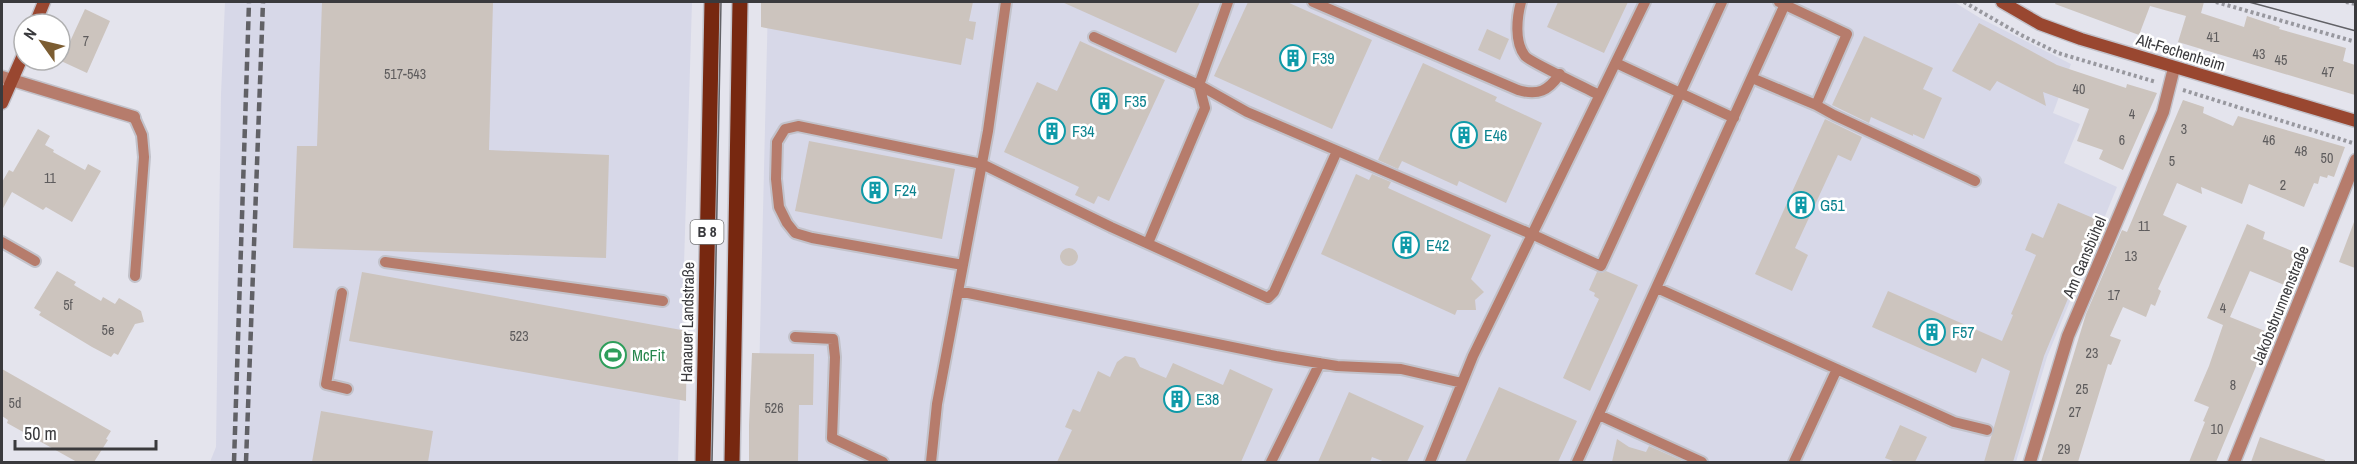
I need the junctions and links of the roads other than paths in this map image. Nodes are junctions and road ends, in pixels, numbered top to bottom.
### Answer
1 (712, 2) edge
2 (740, 2) edge
3 (1006, 2) edge
4 (1228, 2) edge
5 (1312, 2) edge
6 (1521, 2) edge
7 (1645, 2) edge
8 (1722, 2) edge
9 (1783, 2) edge
10 (2002, 2) edge
11 (1094, 37) dead end
12 (1616, 63) junction
13 (2174, 68) junction
14 (1560, 74) junction
15 (7, 78) edge
16 (1752, 78) junction
17 (1200, 85) junction
18 (1681, 93) junction
19 (1599, 95) junction
20 (2, 103) edge
21 (1816, 105) junction
22 (135, 117) joint
23 (1734, 118) junction
24 (2355, 121) edge
25 (1337, 152) junction
26 (2355, 160) edge
27 (982, 164) junction
28 (1975, 181) dead end
29 (1532, 235) junction
30 (2, 242) edge
31 (1148, 243) junction
32 (35, 261) dead end
33 (385, 262) dead end
34 (963, 265) junction
35 (135, 276) dead end
36 (1657, 288) junction
37 (958, 291) junction
38 (342, 292) dead end
39 (663, 301) dead end
40 (795, 338) dead end
41 (1320, 363) junction
42 (1837, 369) junction
43 (1462, 383) junction
44 (347, 389) dead end
45 (1599, 415) junction
46 (1987, 430) dead end
47 (703, 462) edge
48 (732, 462) edge
49 (883, 462) edge
50 (931, 462) edge
51 (1271, 462) edge
52 (1430, 462) edge
53 (1577, 462) edge
54 (1702, 462) edge
55 (1794, 462) edge
56 (2030, 462) edge
57 (2234, 462) edge

1 - 47 main road, Hanauer Landstraße / B 8
2 - 48 main road, B 8
3 - 27 lane
4 - 17 lane
5 - 14 lane
6 - 14 lane
7 - 12 lane
8 - 18 lane
9 - 16 lane
9 - 21 lane
10 - 13 street, Alt-Fechenheim
11 - 17 lane
12 - 18 lane
12 - 19 lane
13 - 24 street, Alt-Fechenheim
13 - 56 street, Am Gansbühel
14 - 19 lane
15 - 20 street
15 - 22 street
16 - 21 lane
16 - 23 lane
17 - 25 lane
17 - 31 lane
18 - 23 lane
18 - 29 lane
19 - 29 lane
21 - 28 lane
22 - 35 lane
23 - 36 lane
25 - 29 lane
25 - 31 lane
26 - 57 street, Jakobsbrunnenstraße
27 - 31 lane
27 - 34 lane
27 - 34 lane
29 - 43 lane
30 - 32 lane
33 - 39 lane
34 - 37 lane
36 - 42 lane
36 - 45 lane
37 - 41 lane
37 - 50 lane
38 - 44 lane
40 - 49 lane
41 - 43 lane
41 - 51 lane
42 - 46 lane
42 - 55 lane
43 - 52 lane
45 - 53 lane
45 - 54 lane

